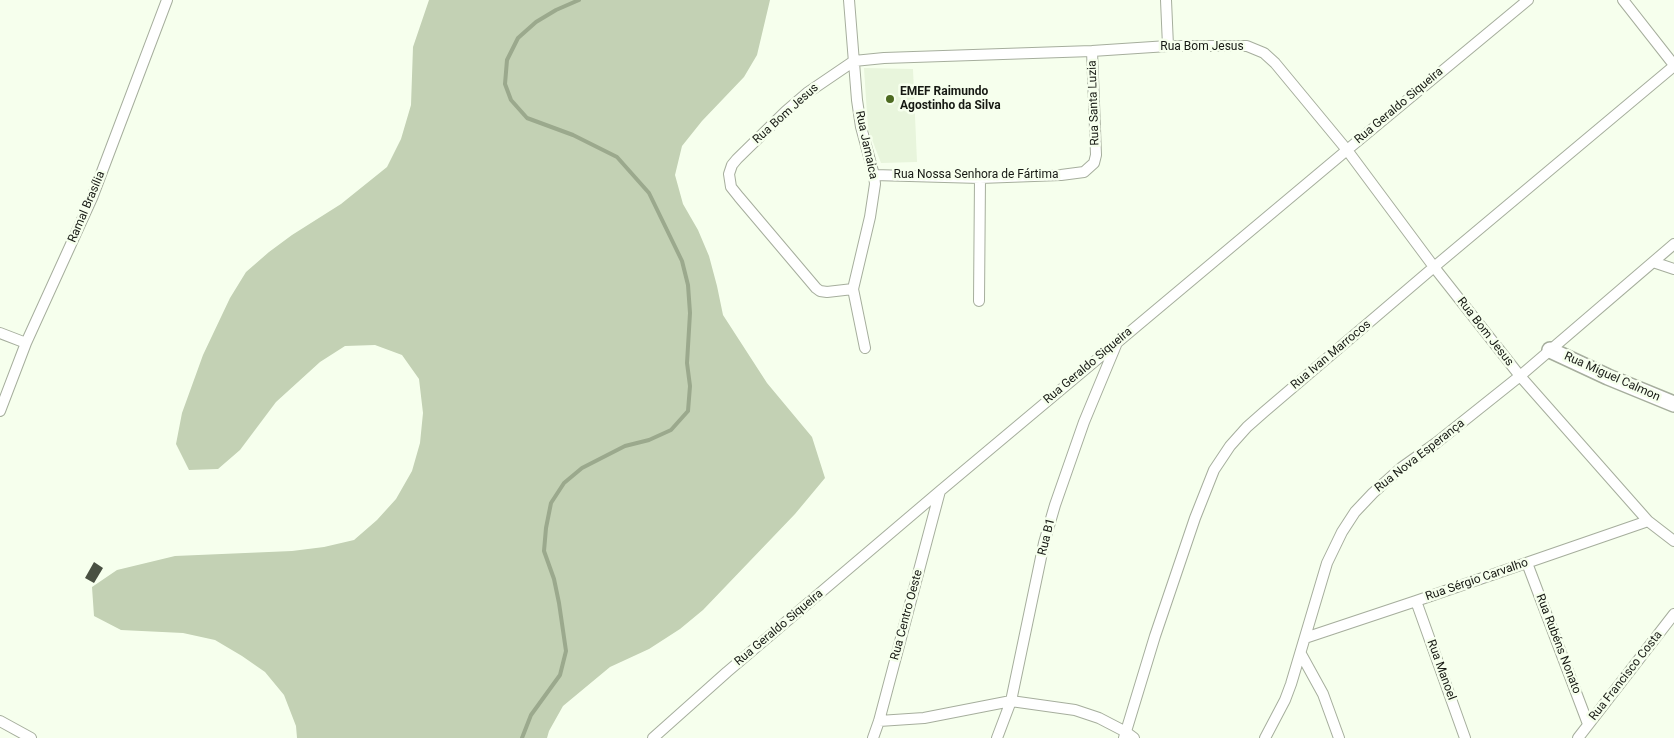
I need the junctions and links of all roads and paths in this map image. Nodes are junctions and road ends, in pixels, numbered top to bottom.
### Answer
1 (167, 0) edge
2 (848, 0) edge
3 (1166, 0) edge
4 (1528, 0) edge
5 (1623, 0) edge
6 (1168, 46) junction
7 (1092, 51) junction
8 (854, 61) junction
9 (1674, 65) edge
10 (1347, 150) junction
11 (1096, 155) joint
12 (874, 175) junction
13 (980, 178) junction
14 (1674, 244) edge
15 (1653, 262) junction
16 (1434, 267) junction
17 (1674, 268) edge
18 (853, 289) junction
19 (979, 301) dead end
20 (0, 333) edge
21 (1118, 342) junction
22 (26, 343) junction
23 (865, 348) dead end
24 (1550, 350) junction
25 (1520, 376) junction
26 (1674, 404) edge
27 (0, 411) edge
28 (940, 491) junction
29 (1648, 521) junction
30 (1674, 541) edge
31 (1527, 563) junction
32 (1416, 601) junction
33 (1674, 614) edge
34 (1305, 638) junction
35 (1301, 654) junction
36 (1011, 701) junction
37 (0, 721) edge
38 (879, 721) junction
39 (1588, 724) junction
40 (1128, 736) edge
41 (31, 738) edge
42 (653, 738) edge
43 (873, 738) edge
44 (997, 738) edge
45 (1265, 738) edge
46 (1339, 738) edge
47 (1465, 738) edge
48 (1578, 738) edge

1 - 22 street, Ramal Brasília
2 - 8 street, Rua Jamaica
3 - 6 street
4 - 10 street, Rua Geraldo Siqueira
5 - 9 street
6 - 7 street, Rua Bom Jesus
6 - 10 street, Rua Bom Jesus
7 - 8 street, Rua Bom Jesus
7 - 11 street, Rua Santa Luzia
8 - 12 street, Rua Jamaica
8 - 18 street, Rua Bom Jesus
9 - 16 street, Rua Ivan Marrocos
10 - 16 street, Rua Bom Jesus
10 - 21 street, Rua Geraldo Siqueira
11 - 13 street, Rua Nossa Senhora de Fártima
12 - 13 street, Rua Nossa Senhora de Fártima
12 - 18 street, Rua Jamaica
13 - 19 street
14 - 15 street, Rua Nova Esperança
15 - 17 street
15 - 24 street, Rua Nova Esperança
16 - 25 street, Rua Bom Jesus
16 - 40 street, Rua Ivan Marrocos
18 - 23 street, Rua Jamaica
20 - 22 street
21 - 28 street, Rua Geraldo Siqueira
21 - 36 street, Rua B1
22 - 27 street, Ramal Brasília
24 - 25 street, Rua Nova Esperança
24 - 26 street, Rua Miguel Calmon
25 - 29 street, Rua Bom Jesus
25 - 34 street, Rua Nova Esperança
28 - 38 street, Rua Centro Oeste
28 - 42 street, Rua Geraldo Siqueira
29 - 30 street, Rua Bom Jesus
29 - 31 street, Rua Sérgio Carvalho
31 - 32 street, Rua Sérgio Carvalho
31 - 39 street, Rua Rubéns Nonato
32 - 34 street, Rua Sérgio Carvalho
32 - 47 street, Rua Manoel
33 - 39 street, Rua Francisco Costa
34 - 35 street, Rua Nova Esperança
35 - 45 street, Rua Nova Esperança
35 - 46 street
36 - 38 street
36 - 40 street
36 - 44 street, Rua B1
37 - 41 street
38 - 43 street, Rua Centro Oeste
39 - 48 street, Rua Francisco Costa

